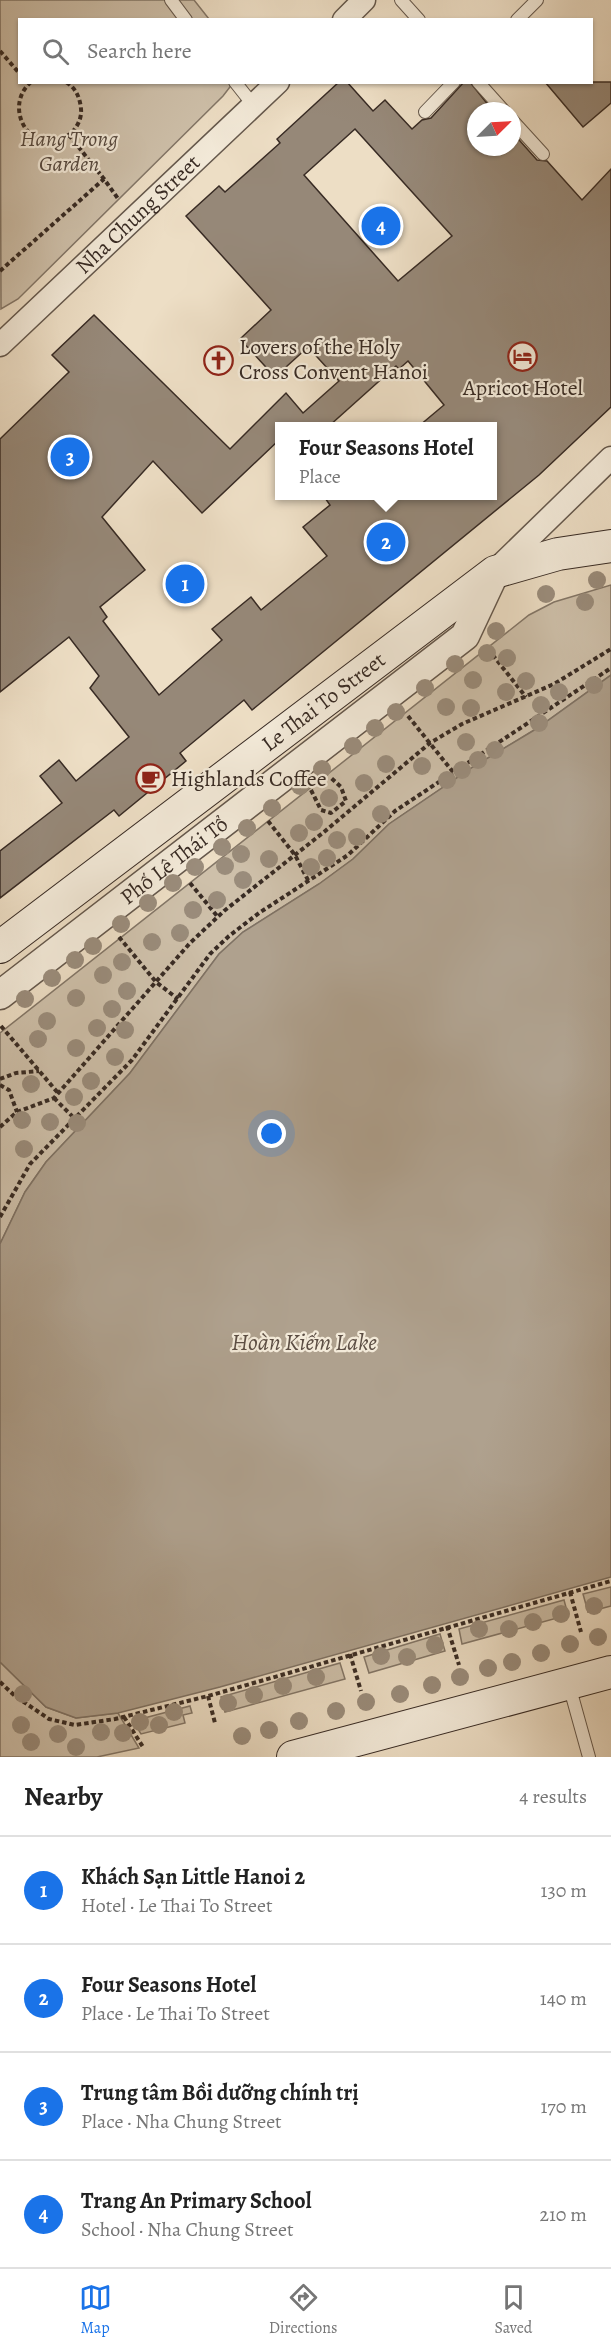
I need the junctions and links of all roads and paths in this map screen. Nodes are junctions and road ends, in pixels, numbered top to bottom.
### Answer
1 (171, 0) edge
2 (364, 0) edge
3 (401, 0) edge
4 (537, 0) edge
5 (184, 18) edge
6 (346, 18) edge
7 (417, 18) edge
8 (519, 18) edge
9 (0, 51) edge
10 (18, 72) edge
11 (27, 84) edge
12 (68, 84) edge
13 (237, 84) edge
14 (276, 84) edge
15 (452, 84) edge
16 (480, 84) edge
17 (496, 102) edge
18 (254, 106) junction
19 (425, 112) dead end
20 (521, 130) edge
21 (69, 135) junction
22 (543, 154) dead end
23 (104, 179) junction
24 (133, 220) junction
25 (0, 271) edge
26 (0, 345) edge
27 (611, 458) edge
28 (611, 546) edge
29 (495, 572) junction
30 (486, 646) dead end
31 (611, 649) edge
32 (611, 668) edge
33 (527, 698) junction
34 (404, 711) dead end
35 (430, 743) junction
36 (453, 772) junction
37 (322, 774) dead end
38 (310, 784) dead end
39 (339, 807) junction
40 (346, 814) junction
41 (266, 818) dead end
42 (295, 855) junction
43 (187, 879) dead end
44 (309, 882) junction
45 (218, 917) junction
46 (117, 934) dead end
47 (0, 947) edge
48 (156, 982) junction
49 (0, 995) edge
50 (178, 999) junction
51 (1, 1026) edge
52 (39, 1071) junction
53 (0, 1079) edge
54 (0, 1085) edge
55 (58, 1093) junction
56 (54, 1098) junction
57 (17, 1112) junction
58 (74, 1118) junction
59 (0, 1127) edge
60 (0, 1217) edge
61 (611, 1581) edge
62 (570, 1592) junction
63 (447, 1626) junction
64 (581, 1632) dead end
65 (350, 1654) junction
66 (459, 1665) dead end
67 (611, 1672) edge
68 (568, 1683) junction
69 (1, 1684) edge
70 (362, 1691) dead end
71 (208, 1696) junction
72 (124, 1717) junction
73 (215, 1723) dead end
74 (143, 1747) dead end
75 (293, 1757) edge
76 (589, 1757) edge

1 - 5 lane
2 - 6 street
3 - 7 lane
4 - 8 lane
9 - 10 path
11 - 21 path
12 - 21 path
13 - 18 lane
14 - 18 street, Nha Chung Street
15 - 19 lane
16 - 17 lane
18 - 24 street, Nha Chung Street
20 - 22 lane
21 - 23 path
23 - 24 path
23 - 25 path
24 - 26 street, Nha Chung Street
27 - 29 street
28 - 29 main road, Le Thai To Street
29 - 47 main road, Le Thai To Street
29 - 49 street, Phố Lê Thái Tổ
30 - 33 path
31 - 33 path
32 - 36 path
33 - 35 path
34 - 35 path
35 - 36 path
35 - 40 path
36 - 44 path
37 - 39 path
38 - 39 path
39 - 40 path
40 - 42 path
41 - 42 path
42 - 44 path
42 - 45 path
43 - 45 path
44 - 50 path
45 - 48 path
46 - 48 path
48 - 50 path
48 - 55 path
50 - 58 path
51 - 52 path
52 - 53 path
52 - 55 path
54 - 57 path
55 - 56 path
56 - 57 path
56 - 58 path
57 - 59 path
58 - 60 path
61 - 62 path
62 - 63 path
62 - 64 path
63 - 65 path
63 - 66 path
65 - 70 path
65 - 71 path
67 - 68 main road
68 - 75 main road
68 - 76 lane
69 - 72 path
71 - 72 path
71 - 73 path
72 - 74 path

